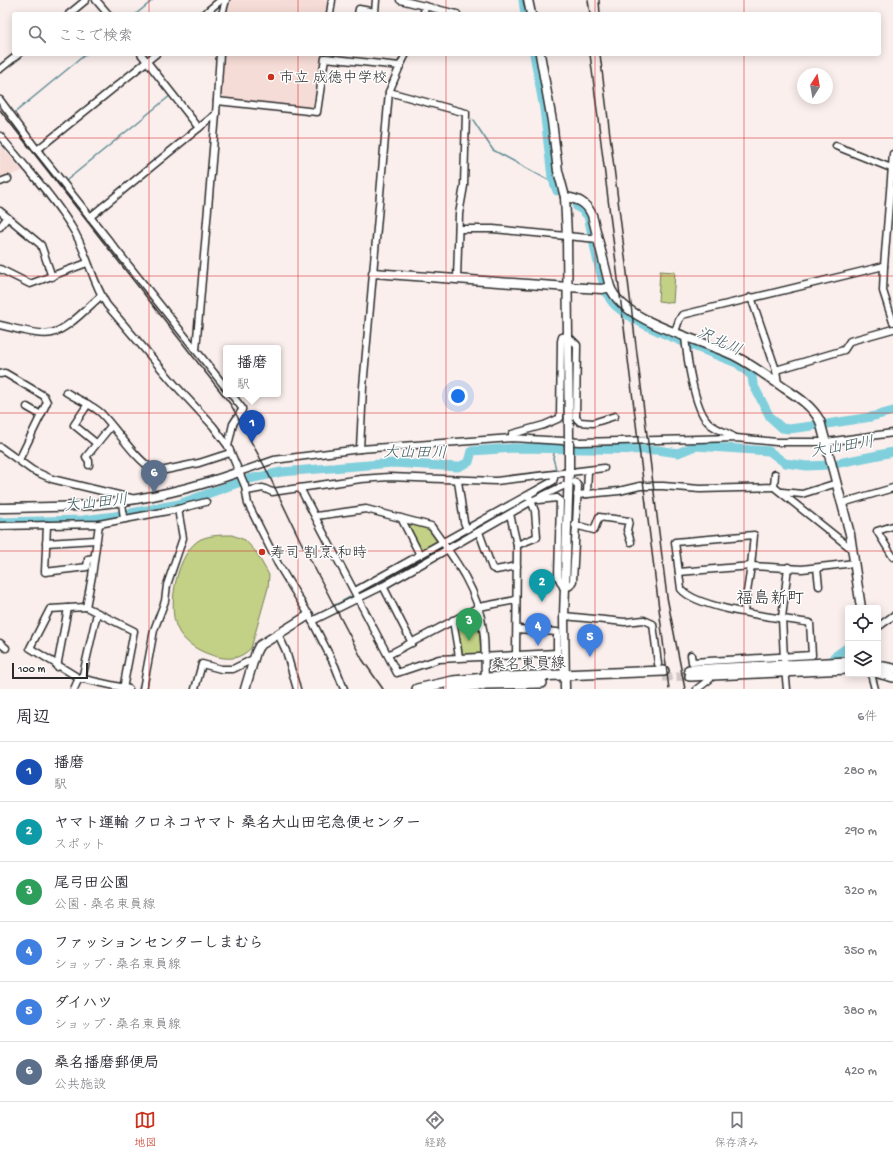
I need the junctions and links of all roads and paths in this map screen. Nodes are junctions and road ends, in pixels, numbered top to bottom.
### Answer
1 (86, 0) edge
2 (96, 0) edge
3 (221, 0) edge
4 (226, 0) edge
5 (332, 0) edge
6 (376, 0) edge
7 (400, 0) edge
8 (528, 0) edge
9 (426, 6) junction
10 (71, 12) edge
11 (106, 12) edge
12 (206, 12) edge
13 (223, 12) edge
14 (330, 12) edge
15 (358, 12) edge
16 (375, 12) edge
17 (375, 12) edge
18 (424, 12) edge
19 (449, 12) edge
20 (531, 12) edge
21 (17, 56) edge
22 (143, 56) edge
23 (153, 56) edge
24 (220, 56) edge
25 (325, 56) edge
26 (405, 56) edge
27 (540, 56) edge
28 (350, 57) edge
29 (147, 61) junction
30 (400, 66) junction
31 (0, 70) edge
32 (389, 92) junction
33 (0, 100) edge
34 (217, 100) junction
35 (216, 114) junction
36 (199, 128) junction
37 (0, 136) edge
38 (836, 146) dead end
39 (37, 150) junction
40 (893, 154) edge
41 (893, 158) edge
42 (891, 168) junction
43 (8, 179) dead end
44 (0, 182) edge
45 (565, 197) junction
46 (891, 204) edge
47 (0, 211) edge
48 (90, 217) junction
49 (7, 218) junction
50 (0, 227) edge
51 (459, 229) junction
52 (567, 236) junction
53 (594, 239) junction
54 (87, 263) junction
55 (884, 266) junction
56 (0, 269) edge
57 (373, 273) junction
58 (52, 277) junction
59 (457, 280) junction
60 (568, 287) junction
61 (607, 288) junction
62 (101, 296) junction
63 (751, 297) junction
64 (893, 322) edge
65 (0, 325) edge
66 (893, 329) edge
67 (675, 332) junction
68 (568, 336) junction
69 (686, 341) junction
70 (196, 350) junction
71 (776, 370) junction
72 (0, 374) edge
73 (223, 384) edge
74 (778, 384) junction
75 (66, 392) dead end
76 (233, 397) edge
77 (88, 404) junction
78 (27, 408) dead end
79 (41, 415) junction
80 (615, 416) dead end
81 (111, 426) junction
82 (893, 432) edge
83 (512, 438) junction
84 (736, 438) junction
85 (826, 442) junction
86 (96, 443) junction
87 (0, 447) edge
88 (360, 449) junction
89 (229, 450) junction
90 (19, 460) junction
91 (89, 465) dead end
92 (604, 468) dead end
93 (569, 470) junction
94 (588, 470) junction
95 (239, 473) junction
96 (775, 474) dead end
97 (555, 475) junction
98 (458, 481) junction
99 (575, 482) dead end
100 (837, 483) junction
101 (563, 486) dead end
102 (774, 487) junction
103 (300, 488) junction
104 (893, 488) edge
105 (246, 489) junction
106 (781, 492) junction
107 (587, 494) junction
108 (528, 495) junction
109 (577, 495) junction
110 (135, 499) junction
111 (534, 501) junction
112 (206, 502) dead end
113 (122, 503) junction
114 (842, 503) junction
115 (0, 508) edge
116 (178, 509) junction
117 (510, 514) junction
118 (316, 516) junction
119 (124, 518) junction
120 (401, 518) junction
121 (98, 524) junction
122 (47, 525) junction
123 (576, 525) junction
124 (0, 526) edge
125 (893, 526) edge
126 (467, 529) junction
127 (479, 532) junction
128 (96, 540) junction
129 (631, 542) dead end
130 (46, 543) junction
131 (517, 545) junction
132 (445, 546) junction
133 (853, 550) junction
134 (420, 555) junction
135 (893, 557) edge
136 (94, 558) junction
137 (855, 563) junction
138 (517, 566) junction
139 (751, 566) junction
140 (788, 567) junction
141 (817, 568) junction
142 (679, 572) junction
143 (383, 586) junction
144 (819, 586) dead end
145 (565, 588) junction
146 (356, 594) junction
147 (516, 600) junction
148 (861, 605) edge
149 (86, 607) junction
150 (479, 607) junction
151 (68, 608) junction
152 (744, 611) junction
153 (97, 613) junction
154 (564, 616) junction
155 (893, 616) edge
156 (311, 618) junction
157 (782, 618) junction
158 (453, 620) junction
159 (881, 625) edge
160 (517, 629) junction
161 (278, 634) junction
162 (0, 643) edge
163 (412, 643) junction
164 (6, 648) dead end
165 (388, 655) junction
166 (516, 655) junction
167 (691, 655) dead end
168 (485, 656) junction
169 (459, 657) junction
170 (253, 659) junction
171 (845, 662) edge
172 (785, 664) junction
173 (57, 667) junction
174 (881, 667) edge
175 (845, 669) edge
176 (893, 669) edge
177 (662, 671) joint
178 (690, 673) tunnel mouth
179 (881, 673) edge
180 (872, 677) edge
181 (893, 678) edge
182 (80, 679) junction
183 (710, 679) dead end
184 (485, 681) junction
185 (565, 682) edge
186 (74, 689) edge
187 (125, 689) edge
188 (143, 689) edge
189 (195, 689) edge
190 (244, 689) edge
191 (297, 689) edge
192 (344, 689) edge
193 (417, 689) edge
194 (450, 689) edge
195 (697, 689) edge
196 (787, 689) edge
197 (875, 689) edge

1 - 10 street
2 - 11 street
3 - 12 street
4 - 13 street
5 - 14 street
6 - 17 street
7 - 9 street
8 - 20 street
9 - 18 street
9 - 19 street
15 - 16 street
21 - 31 street
22 - 29 street
23 - 29 street
24 - 34 street
25 - 28 street
25 - 34 street
26 - 30 street
27 - 45 street
28 - 30 street
29 - 36 street
29 - 39 street
30 - 32 street
32 - 51 street
32 - 57 street
33 - 39 street
34 - 35 street
35 - 36 street
35 - 70 street
36 - 48 street
37 - 54 street
38 - 42 street
39 - 48 street
40 - 41 street
41 - 42 street
42 - 46 street
43 - 44 street
45 - 52 street
45 - 53 street
46 - 55 street
47 - 49 street
48 - 70 street
49 - 50 street
49 - 58 street
51 - 52 street
51 - 59 street
52 - 53 street
52 - 60 street
53 - 61 street
54 - 58 street
54 - 62 street
55 - 63 street
55 - 64 street
56 - 58 street
57 - 59 street
57 - 88 street
59 - 60 street
60 - 61 street
60 - 68 street
61 - 67 street
62 - 65 street
62 - 89 street
63 - 67 street
63 - 71 street
66 - 71 street
67 - 69 street
68 - 80 street
68 - 83 street
68 - 93 street, bridge
69 - 74 street
69 - 84 street
70 - 73 street
71 - 74 street
72 - 79 street
74 - 85 street
75 - 77 street
76 - 89 street
77 - 81 street
77 - 86 street
78 - 79 street
79 - 90 street
81 - 86 street
81 - 89 street
82 - 85 street
83 - 84 street
83 - 88 street
84 - 85 street
85 - 100 street
86 - 91 street
87 - 90 street
88 - 95 street
89 - 95 street
90 - 110 street
92 - 94 street
93 - 94 street
93 - 97 street
93 - 145 street
94 - 107 street
95 - 105 street
95 - 110 street
96 - 102 street
97 - 98 street
97 - 108 street
98 - 103 street
98 - 126 street
99 - 109 street
100 - 106 street
100 - 114 street
101 - 111 street
102 - 106 street
102 - 107 street
103 - 105 street
103 - 118 street
104 - 114 street
105 - 156 street
106 - 133 street
107 - 109 street
108 - 111 street
108 - 126 street
109 - 123 street
110 - 113 street
111 - 117 street
111 - 131 street
111 - 145 street
112 - 116 street
113 - 115 street
113 - 119 street
114 - 133 street
116 - 119 street
116 - 188 street
117 - 127 street
117 - 131 street
118 - 120 street
118 - 146 street
119 - 121 street
120 - 132 street
120 - 134 street
121 - 122 street
121 - 128 street
122 - 124 street
122 - 130 street
123 - 129 street
123 - 145 street
125 - 135 street
126 - 132 street
127 - 132 street
127 - 138 street
128 - 130 street
128 - 136 street
130 - 136 street
131 - 138 street
132 - 134 street
132 - 143 street
132 - 150 street
133 - 137 street
134 - 146 street
136 - 149 street
137 - 141 street
137 - 148 street
138 - 147 street
139 - 140 street
139 - 142 street
139 - 142 street
139 - 152 street
140 - 141 street
140 - 157 street
141 - 144 street
142 - 152 street
143 - 146 street
143 - 163 street
145 - 154 street
146 - 156 street
146 - 165 street
147 - 150 street
147 - 160 street
149 - 151 street
149 - 153 street
150 - 158 street
150 - 168 street
151 - 173 street
151 - 173 street
152 - 157 street
153 - 182 street
153 - 187 street
154 - 177 street
154 - 185 street
155 - 159 street
156 - 161 street
156 - 192 street
157 - 172 street
157 - 172 street
158 - 163 street
158 - 169 street
160 - 166 street
160 - 166 street
161 - 170 street
161 - 191 street
162 - 164 street
163 - 165 street
165 - 169 street
166 - 168 street
167 - 172 street
168 - 169 street
168 - 184 street
170 - 189 street
170 - 190 street
171 - 172 main road
172 - 175 main road
172 - 178 main road
172 - 196 street
173 - 182 street
174 - 176 main road
177 - 185 main road, 桑名東員線
179 - 181 main road
180 - 197 street
182 - 186 street
182 - 187 street
183 - 195 street
184 - 185 main road, 桑名東員線
184 - 193 main road, 桑名東員線
184 - 194 main road, 桑名東員線

